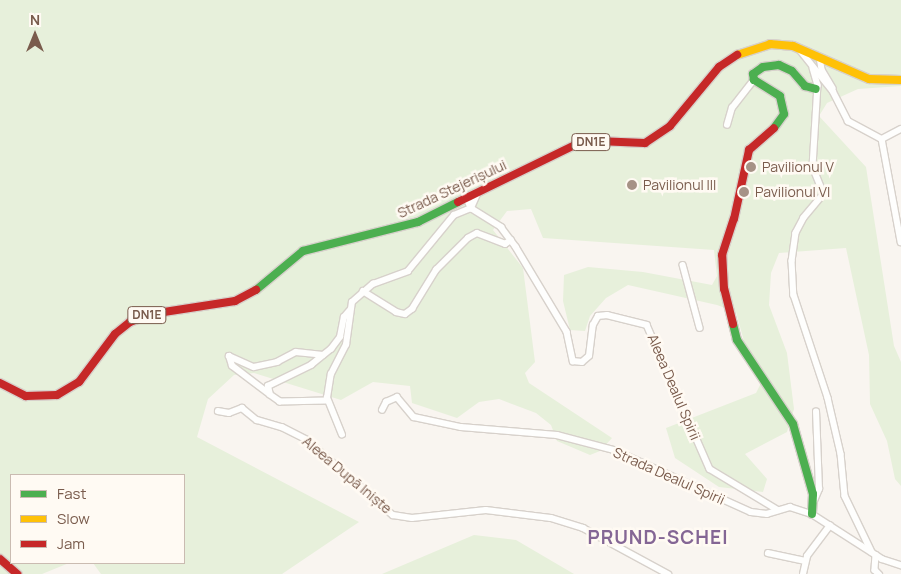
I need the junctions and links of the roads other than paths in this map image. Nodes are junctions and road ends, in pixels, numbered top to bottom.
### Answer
1 (799, 48) junction
2 (820, 57) junction
3 (813, 68) junction
4 (754, 80) junction
5 (901, 80) edge
6 (816, 90) junction
7 (833, 90) junction
8 (727, 125) dead end
9 (901, 129) edge
10 (882, 139) junction
11 (478, 192) junction
12 (467, 198) junction
13 (470, 208) junction
14 (511, 240) junction
15 (901, 242) edge
16 (683, 265) dead end
17 (363, 291) junction
18 (350, 310) junction
19 (700, 328) dead end
20 (324, 355) junction
21 (0, 383) edge
22 (270, 395) junction
23 (327, 401) junction
24 (382, 410) dead end
25 (218, 411) dead end
26 (816, 412) dead end
27 (342, 435) dead end
28 (813, 504) junction
29 (778, 510) junction
30 (812, 514) junction
31 (830, 526) junction
32 (768, 552) dead end
33 (874, 554) junction
34 (0, 559) edge
35 (805, 560) junction
36 (901, 565) edge
37 (17, 574) edge
38 (668, 574) edge
39 (803, 574) edge
40 (879, 574) edge

1 - 2 main road, DN1E
1 - 3 street
1 - 11 main road, Strada Stejerișului / DN1E
2 - 5 main road, DN1E
2 - 7 street
3 - 6 street
3 - 7 street
4 - 6 main road
4 - 8 street
4 - 28 main road
6 - 33 street
7 - 10 street
9 - 10 street
10 - 15 street
11 - 12 main road, Strada Stejerișului / DN1E
11 - 13 street
12 - 13 street
12 - 21 main road, Strada Stejerișului / DN1E
13 - 14 street, Aleea Dealul Spirii
13 - 17 street
14 - 17 street
14 - 29 street, Aleea Dealul Spirii
16 - 19 street
17 - 18 street
18 - 20 street
18 - 23 street
20 - 22 street
20 - 22 street
22 - 23 street
23 - 27 street
24 - 29 street, Strada Dealul Spirii
25 - 38 street, Aleea După Iniște
26 - 28 street
28 - 30 main road
29 - 30 street, Strada Dealul Spirii
30 - 31 street, Strada Dealul Spirii
31 - 33 street, Strada Dealul Spirii
31 - 35 street
32 - 35 street
33 - 36 street, Strada Dealul Spirii
33 - 40 street
34 - 37 main road
35 - 39 street

